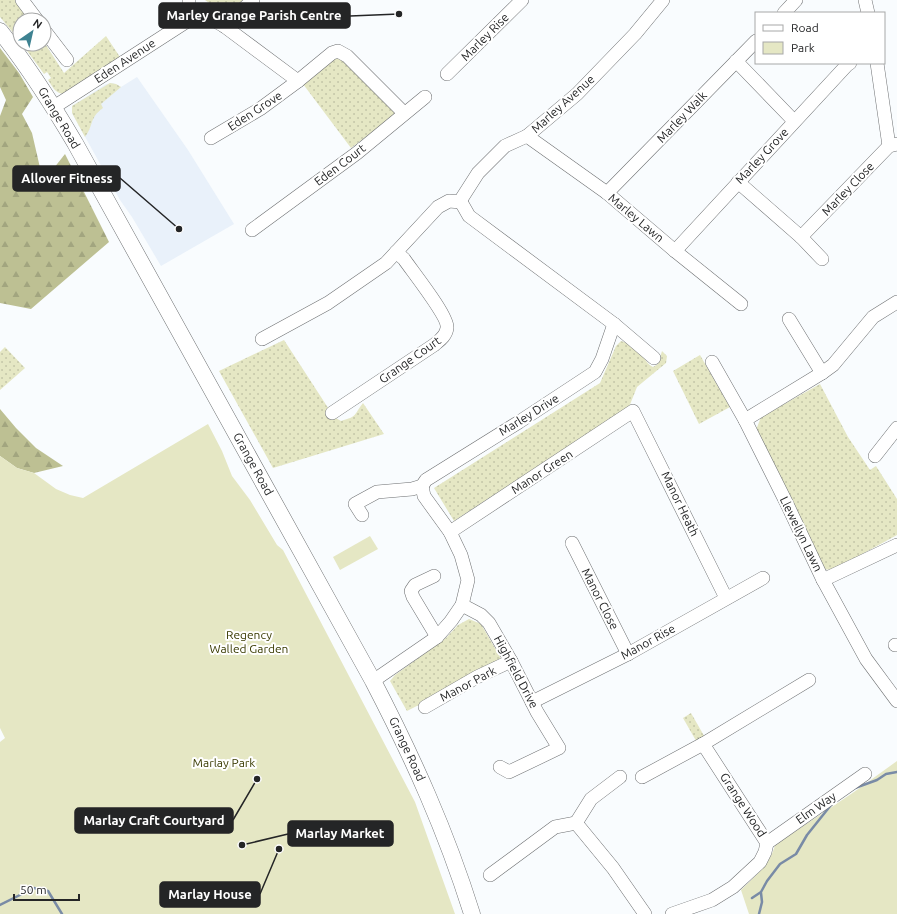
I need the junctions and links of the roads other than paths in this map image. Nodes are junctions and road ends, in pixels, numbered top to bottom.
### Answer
1 (22, 0) edge
2 (189, 0) edge
3 (253, 0) edge
4 (522, 0) edge
5 (663, 0) edge
6 (796, 0) edge
7 (865, 0) edge
8 (31, 12) edge
9 (785, 12) edge
10 (868, 12) edge
11 (194, 17) junction
12 (224, 26) junction
13 (0, 31) edge
14 (52, 40) edge
15 (755, 42) edge
16 (67, 60) dead end
17 (736, 61) junction
18 (848, 64) edge
19 (877, 64) edge
20 (448, 74) dead end
21 (298, 81) junction
22 (425, 97) dead end
23 (54, 107) junction
24 (404, 113) junction
25 (794, 121) junction
26 (527, 136) junction
27 (211, 138) dead end
28 (893, 145) edge
29 (738, 182) junction
30 (607, 193) junction
31 (461, 202) junction
32 (252, 230) dead end
33 (801, 236) junction
34 (675, 251) junction
35 (396, 252) junction
36 (822, 259) dead end
37 (897, 302) edge
38 (741, 304) dead end
39 (789, 319) dead end
40 (614, 324) junction
41 (262, 339) dead end
42 (654, 358) dead end
43 (712, 362) dead end
44 (822, 373) junction
45 (633, 411) joint
46 (332, 413) dead end
47 (744, 420) junction
48 (897, 428) edge
49 (875, 456) dead end
50 (422, 486) junction
51 (362, 515) dead end
52 (450, 532) junction
53 (572, 543) dead end
54 (897, 545) edge
55 (434, 576) dead end
56 (763, 578) dead end
57 (823, 580) junction
58 (726, 598) junction
59 (462, 605) junction
60 (437, 637) junction
61 (628, 654) junction
62 (511, 661) junction
63 (809, 680) dead end
64 (373, 681) junction
65 (897, 701) edge
66 (532, 702) junction
67 (425, 707) dead end
68 (703, 744) junction
69 (500, 767) dead end
70 (866, 774) dead end
71 (642, 776) dead end
72 (620, 777) dead end
73 (576, 822) junction
74 (767, 843) junction
75 (490, 875) dead end
76 (472, 914) edge
77 (645, 914) edge
78 (672, 914) edge

1 - 8 street
2 - 11 street
3 - 12 street
4 - 20 street, Marley Rise
5 - 26 street, Marley Avenue
6 - 9 street
7 - 10 street
11 - 12 street
11 - 23 street, Eden Avenue
12 - 21 street
13 - 23 main road, Grange Road
14 - 16 street
15 - 17 street, Marley Walk
17 - 25 street
17 - 30 street, Marley Walk
18 - 25 street, Marley Grove
19 - 28 street
21 - 24 street
21 - 27 street, Eden Grove
22 - 24 street, Eden Court
23 - 64 main road, Grange Road
24 - 32 street, Eden Court
25 - 29 street, Marley Grove
26 - 30 street, Marley Lawn
26 - 31 street, Marley Avenue
28 - 33 street, Marley Close
29 - 33 street
29 - 34 street, Marley Grove
30 - 34 street, Marley Lawn
31 - 35 street
31 - 40 street
33 - 36 street
34 - 38 street, Marley Lawn
35 - 41 street
35 - 46 street, Grange Court
37 - 44 street
39 - 44 street
40 - 42 street
40 - 50 street, Marley Drive
43 - 47 street, Llewellyn Lawn
44 - 47 street
45 - 52 street, Manor Green
45 - 58 street, Manor Heath
47 - 57 street, Llewellyn Lawn
48 - 49 street
50 - 51 street
50 - 52 street
52 - 59 street
53 - 61 street, Manor Close
54 - 57 street
55 - 60 street
56 - 58 street, Manor Rise
57 - 65 street, Llewellyn Lawn
58 - 61 street, Manor Rise
59 - 60 street
59 - 62 street, Highfield Drive
60 - 64 street
61 - 66 street, Manor Rise
62 - 66 street, Highfield Drive
62 - 67 street, Manor Park
63 - 68 street
64 - 76 main road, Grange Road
66 - 69 street, Highfield Drive
68 - 71 street
68 - 74 street, Grange Wood
70 - 74 street, Elm Way
72 - 73 street
73 - 75 street
73 - 77 street
74 - 78 street, Grange Wood

